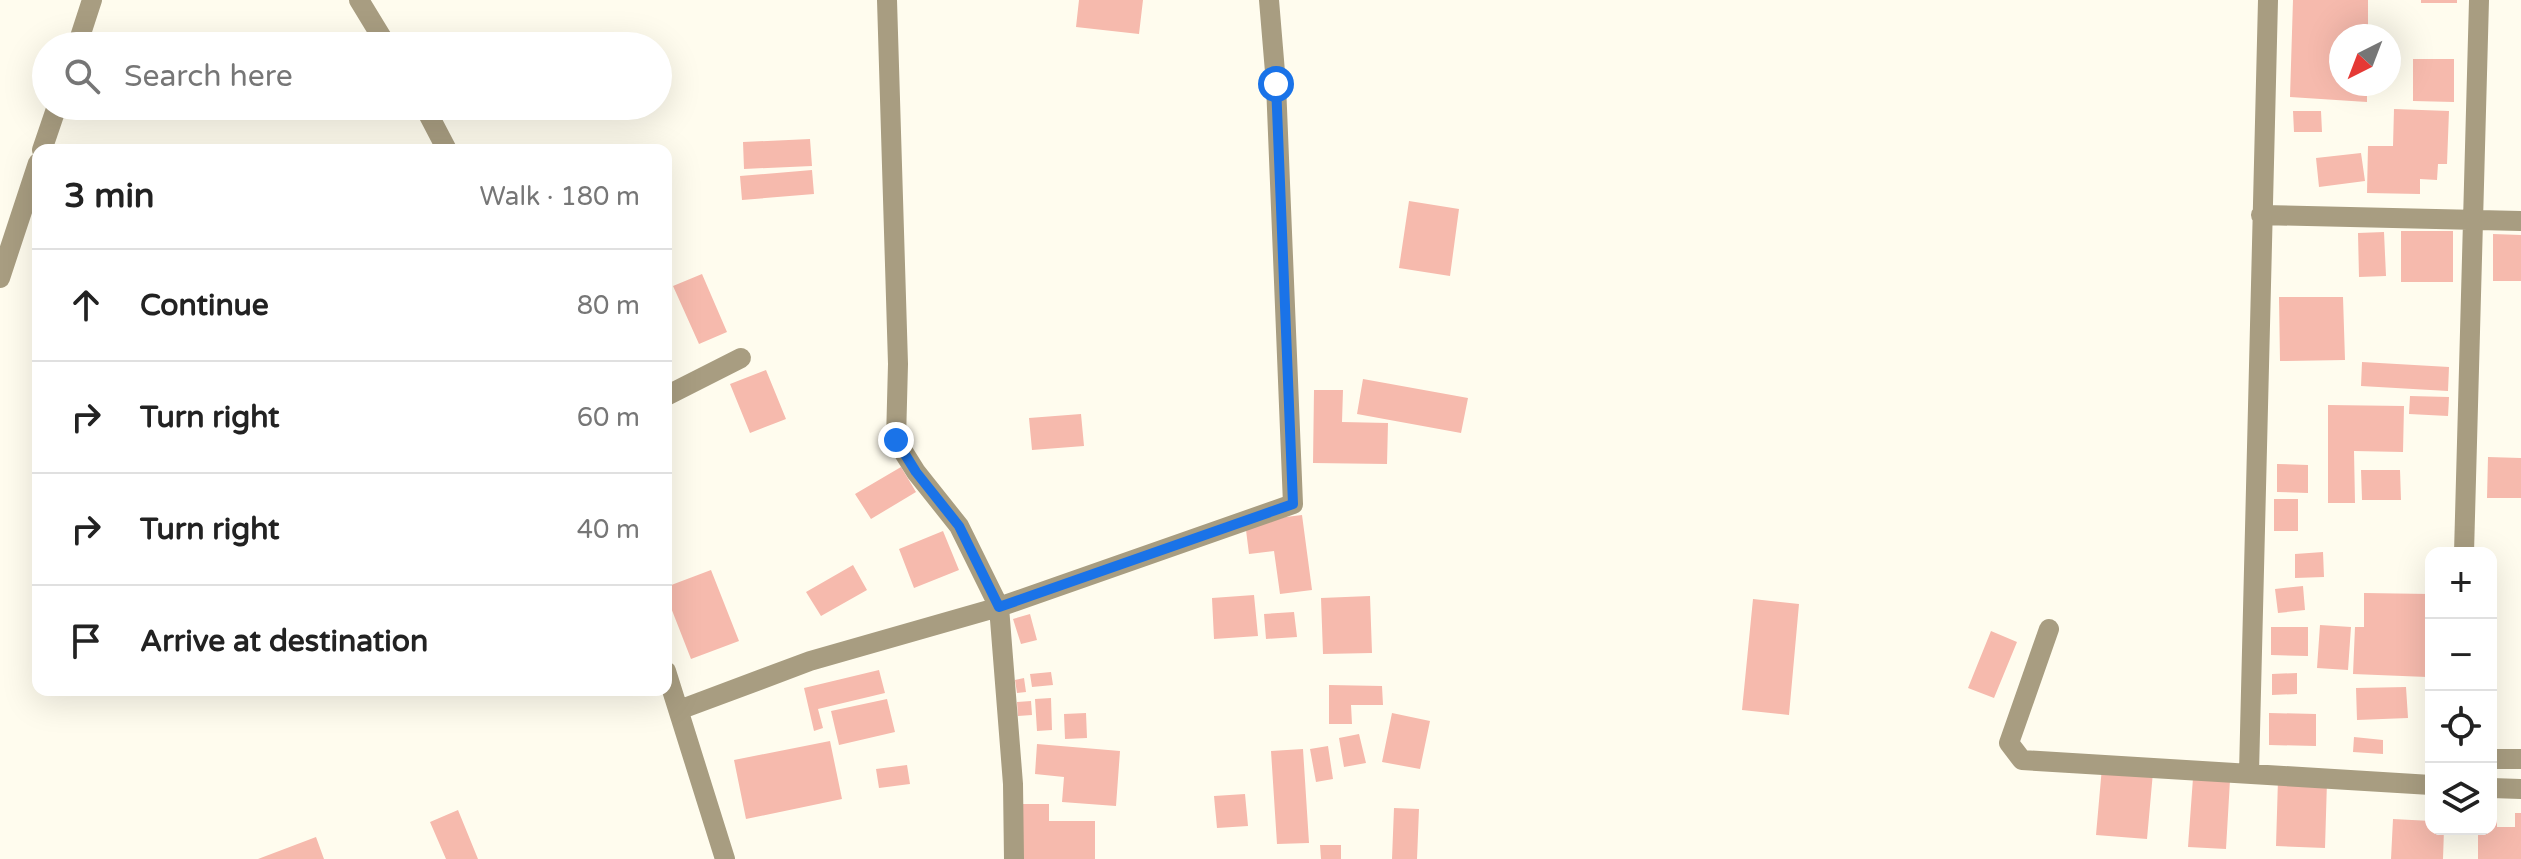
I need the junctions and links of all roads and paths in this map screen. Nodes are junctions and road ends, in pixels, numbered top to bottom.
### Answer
1 (92, 0) edge
2 (359, 0) edge
3 (887, 0) edge
4 (1269, 0) edge
5 (2268, 0) edge
6 (2479, 0) edge
7 (82, 32) edge
8 (378, 32) edge
9 (52, 120) edge
10 (431, 120) edge
11 (44, 144) edge
12 (444, 144) edge
13 (32, 181) edge
14 (2261, 215) junction
15 (2473, 218) junction
16 (2521, 221) edge
17 (0, 278) edge
18 (741, 358) dead end
19 (672, 393) edge
20 (2464, 547) edge
21 (999, 607) junction
22 (2049, 629) dead end
23 (672, 689) edge
24 (679, 710) junction
25 (2497, 759) edge
26 (2521, 759) edge
27 (2249, 773) junction
28 (2425, 785) edge
29 (2497, 788) edge
30 (2521, 789) edge
31 (725, 859) edge
32 (1014, 859) edge

1 - 7 street
2 - 8 street
3 - 21 street
4 - 21 street
5 - 14 street
6 - 15 street
9 - 11 street
10 - 12 street
13 - 17 street
14 - 15 street
14 - 27 street
15 - 16 street
15 - 20 street
18 - 19 street
21 - 24 street
21 - 32 street
22 - 27 street
23 - 24 street
24 - 31 street
25 - 26 street
27 - 28 street
29 - 30 street

